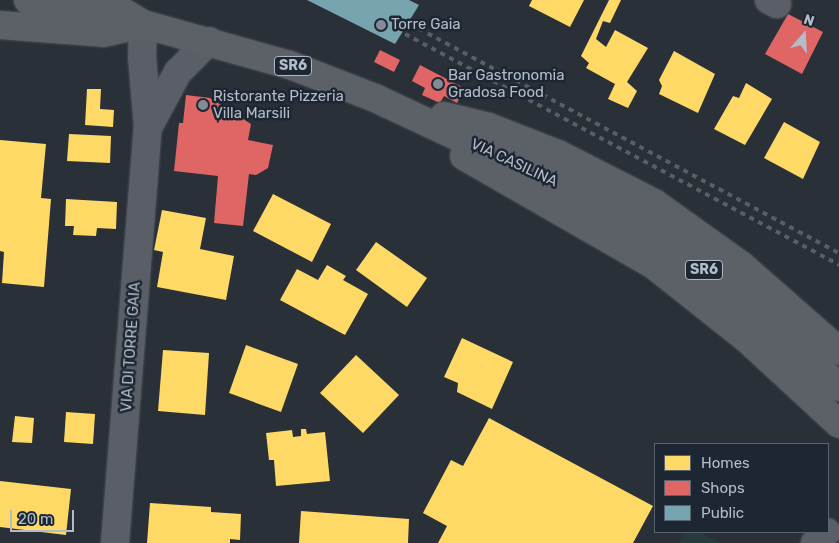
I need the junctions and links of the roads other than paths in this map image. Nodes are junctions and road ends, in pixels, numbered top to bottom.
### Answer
1 (28, 0) edge
2 (143, 24) junction
3 (0, 25) edge
4 (209, 41) junction
5 (375, 98) junction
6 (147, 139) junction
7 (839, 351) edge
8 (839, 387) edge
9 (839, 424) edge
10 (839, 520) edge
11 (829, 529) edge
12 (825, 533) edge
13 (115, 543) edge
14 (815, 543) edge

1 - 2 main road, VIA CASILINA / SR6
2 - 3 main road, VIA CASILINA / SR6
2 - 4 main road, VIA CASILINA / SR6
2 - 6 street
4 - 5 main road, VIA CASILINA / SR6
4 - 6 street
5 - 7 main road
5 - 8 main road, VIA CASILINA / SR6
5 - 9 main road
6 - 13 street, VIA DI TORRE GAIA
10 - 11 street
12 - 14 street

